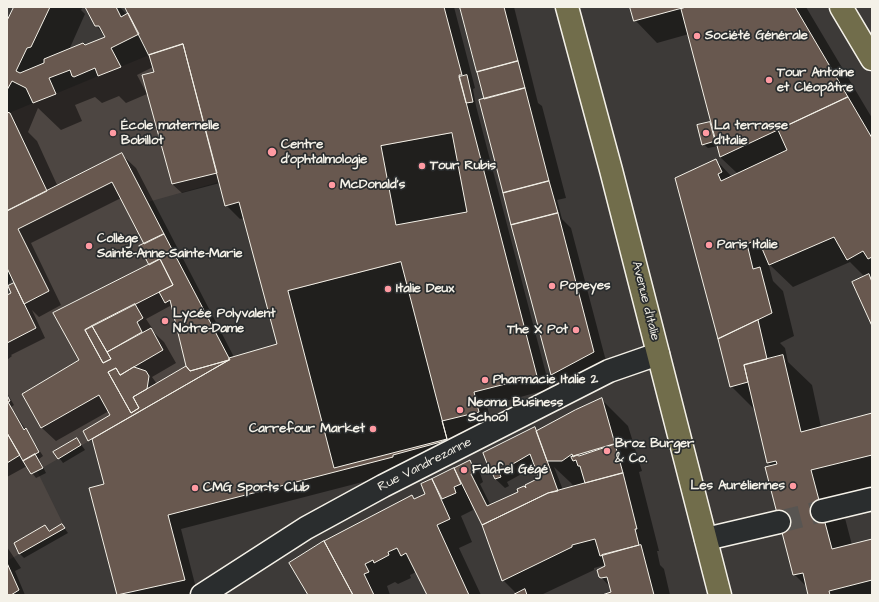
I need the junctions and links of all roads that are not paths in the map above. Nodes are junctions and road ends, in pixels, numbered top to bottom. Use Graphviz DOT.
graph roads {
  1 [pos="567,7"];
  2 [pos="841,7"];
  3 [pos="872,59"];
  4 [pos="658,354"];
  5 [pos="872,499"];
  6 [pos="822,511"];
  7 [pos="779,522"];
  8 [pos="706,539"];
  9 [pos="202,595"];
  10 [pos="720,595"];
  1 -- 4 [label="main road, Avenue d'Italie"];
  2 -- 3 [label="main road"];
  4 -- 8 [label="main road, Avenue d'Italie"];
  4 -- 9 [label="street, Rue Vandrezanne"];
  5 -- 6 [label="street"];
  7 -- 8 [label="street"];
  8 -- 10 [label="main road, Avenue d'Italie"];
}
